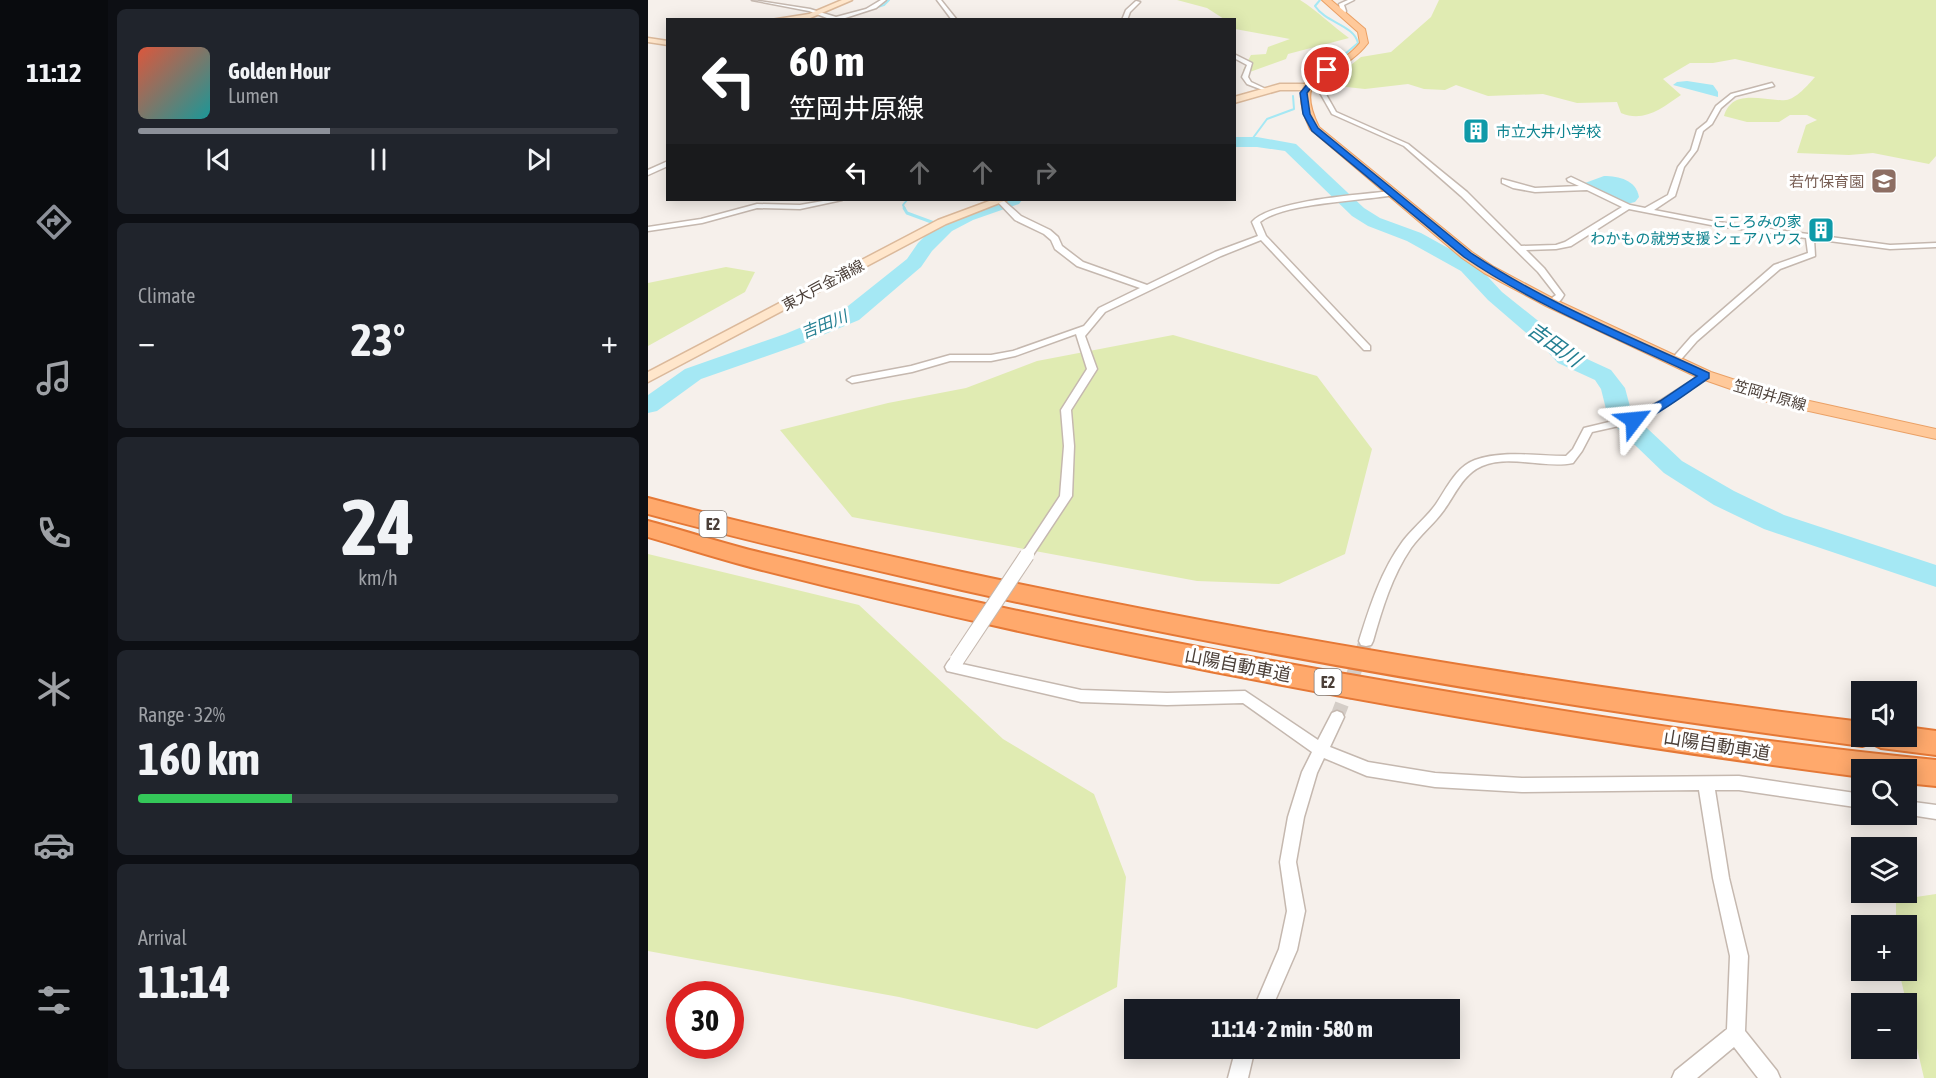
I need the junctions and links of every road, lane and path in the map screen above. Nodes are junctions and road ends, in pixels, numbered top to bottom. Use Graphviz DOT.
graph roads {
  1 [pos="754,0"];
  2 [pos="848,0"];
  3 [pos="884,0"];
  4 [pos="939,0"];
  5 [pos="1326,0"];
  6 [pos="1352,0"];
  7 [pos="1138,2"];
  8 [pos="820,13"];
  9 [pos="1343,13"];
  10 [pos="787,18"];
  11 [pos="832,18"];
  12 [pos="838,18"];
  13 [pos="953,18"];
  14 [pos="1125,18"];
  15 [pos="648,40"];
  16 [pos="666,43"];
  17 [pos="1236,57"];
  18 [pos="1772,85"];
  19 [pos="1307,87"];
  20 [pos="1266,91"];
  21 [pos="1236,99"];
  22 [pos="666,164"];
  23 [pos="648,173"];
  24 [pos="1571,179"];
  25 [pos="1505,182"];
  26 [pos="1592,189"];
  27 [pos="1390,193"];
  28 [pos="833,201"];
  29 [pos="1001,201"];
  30 [pos="1628,207"];
  31 [pos="1646,211"];
  32 [pos="648,229"];
  33 [pos="1262,237"];
  34 [pos="1810,238"];
  35 [pos="1936,245"];
  36 [pos="1519,248"];
  37 [pos="1147,288"];
  38 [pos="1551,303"];
  39 [pos="1086,328"];
  40 [pos="1367,348"];
  41 [pos="1674,362"];
  42 [pos="1705,375"];
  43 [pos="648,378"];
  44 [pos="852,380"];
  45 [pos="1936,434"];
  46 [pos="648,506"];
  47 [pos="648,530"];
  48 [pos="1366,641"];
  49 [pos="1337,717"];
  50 [pos="1851,733"];
  51 [pos="1917,741"];
  52 [pos="1936,743"];
  53 [pos="1321,750"];
  54 [pos="1851,763"];
  55 [pos="1917,771"];
  56 [pos="1936,773"];
  57 [pos="1706,783"];
  58 [pos="1851,799"];
  59 [pos="1917,809"];
  60 [pos="1936,812"];
  61 [pos="1267,999"];
  62 [pos="1736,1034"];
  63 [pos="1243,1059"];
  64 [pos="1238,1078"];
  65 [pos="1682,1078"];
  66 [pos="1770,1078"];
  1 -- 8 [label="street"];
  2 -- 8 [label="main road"];
  3 -- 12 [label="street"];
  4 -- 13 [label="street"];
  5 -- 9 [label="main road"];
  6 -- 9 [label="street"];
  7 -- 14 [label="street"];
  8 -- 10 [label="main road"];
  8 -- 11 [label="street"];
  9 -- 19 [label="main road"];
  15 -- 16 [label="main road"];
  17 -- 20 [label="street"];
  18 -- 31 [label="street"];
  19 -- 20 [label="main road"];
  19 -- 27 [label="main road, 笠岡井原線"];
  19 -- 36 [label="street"];
  20 -- 21 [label="main road"];
  22 -- 23 [label="street"];
  24 -- 26 [label="street"];
  25 -- 26 [label="street"];
  26 -- 30 [label="street"];
  27 -- 33 [label="street"];
  27 -- 38 [label="main road, 笠岡井原線"];
  28 -- 32 [label="street"];
  29 -- 37 [label="street"];
  29 -- 43 [label="main road, 東大戸金浦線"];
  30 -- 31 [label="street"];
  30 -- 36 [label="street"];
  31 -- 34 [label="street"];
  33 -- 37 [label="street"];
  33 -- 40 [label="street"];
  34 -- 35 [label="street"];
  34 -- 41 [label="street"];
  36 -- 38 [label="street"];
  37 -- 39 [label="street"];
  38 -- 41 [label="main road, 笠岡井原線"];
  39 -- 44 [label="street"];
  39 -- 53 [label="street, bridge"];
  41 -- 42 [label="main road, 笠岡井原線"];
  42 -- 45 [label="main road, 笠岡井原線"];
  42 -- 48 [label="street"];
  46 -- 50 [label="highway, 山陽自動車道 / E2"];
  47 -- 54 [label="highway, 山陽自動車道 / E2"];
  49 -- 53 [label="street"];
  51 -- 52 [label="highway"];
  53 -- 57 [label="street"];
  53 -- 61 [label="street"];
  55 -- 56 [label="highway, 山陽自動車道 / E2"];
  57 -- 58 [label="street"];
  57 -- 62 [label="street"];
  59 -- 60 [label="street"];
  62 -- 65 [label="street"];
  62 -- 66 [label="street"];
  63 -- 64 [label="street"];
}
